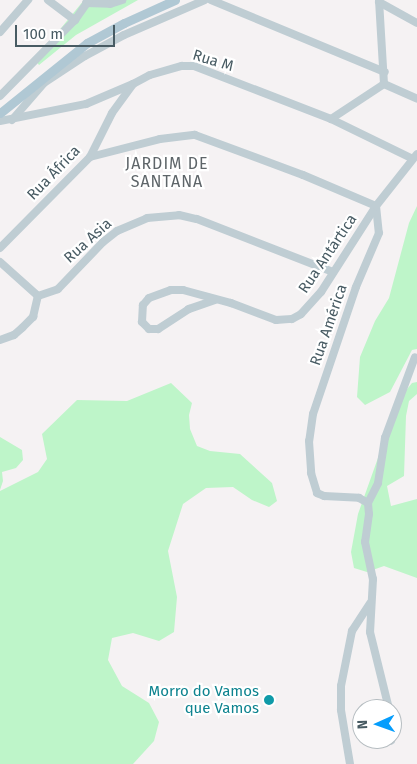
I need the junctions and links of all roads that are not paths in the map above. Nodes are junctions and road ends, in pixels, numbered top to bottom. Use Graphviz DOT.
graph roads {
  1 [pos="28,0"];
  2 [pos="48,0"];
  3 [pos="122,0"];
  4 [pos="175,0"];
  5 [pos="205,0"];
  6 [pos="211,0"];
  7 [pos="379,1"];
  8 [pos="88,2"];
  9 [pos="75,20"];
  10 [pos="417,23"];
  11 [pos="0,32"];
  12 [pos="385,72"];
  13 [pos="133,84"];
  14 [pos="384,84"];
  15 [pos="0,96"];
  16 [pos="417,99"];
  17 [pos="1,109"];
  18 [pos="331,119"];
  19 [pos="12,120"];
  20 [pos="0,121"];
  21 [pos="414,156"];
  22 [pos="90,157"];
  23 [pos="376,206"];
  24 [pos="0,248"];
  25 [pos="0,262"];
  26 [pos="334,272"];
  27 [pos="38,296"];
  28 [pos="215,300"];
  29 [pos="0,340"];
  30 [pos="415,357"];
  31 [pos="368,503"];
  32 [pos="371,603"];
  33 [pos="385,699"];
  34 [pos="350,764"];
  1 -- 11 [label="street"];
  2 -- 9 [label="street"];
  3 -- 8 [label="street"];
  4 -- 17 [label="main road"];
  5 -- 19 [label="street"];
  6 -- 12 [label="street"];
  7 -- 10 [label="street"];
  7 -- 12 [label="street"];
  8 -- 9 [label="street"];
  9 -- 15 [label="street"];
  12 -- 14 [label="street"];
  13 -- 18 [label="street, Rua M"];
  13 -- 19 [label="street, Rua M"];
  13 -- 22 [label="street, Rua África"];
  14 -- 16 [label="street"];
  14 -- 18 [label="street"];
  18 -- 21 [label="street, Rua M"];
  19 -- 20 [label="street, Rua M"];
  21 -- 23 [label="street, Rua Antártica"];
  22 -- 23 [label="street"];
  22 -- 24 [label="street, Rua África"];
  23 -- 26 [label="street, Rua Antártica"];
  23 -- 31 [label="street, Rua América"];
  25 -- 27 [label="street"];
  26 -- 27 [label="street, Rua Asia"];
  26 -- 28 [label="street, Rua Antártica"];
  27 -- 29 [label="street"];
  28 -- 28 [label="street, Rua Antártica"];
  30 -- 31 [label="street"];
  31 -- 32 [label="street"];
  32 -- 33 [label="street"];
  32 -- 34 [label="street"];
}
